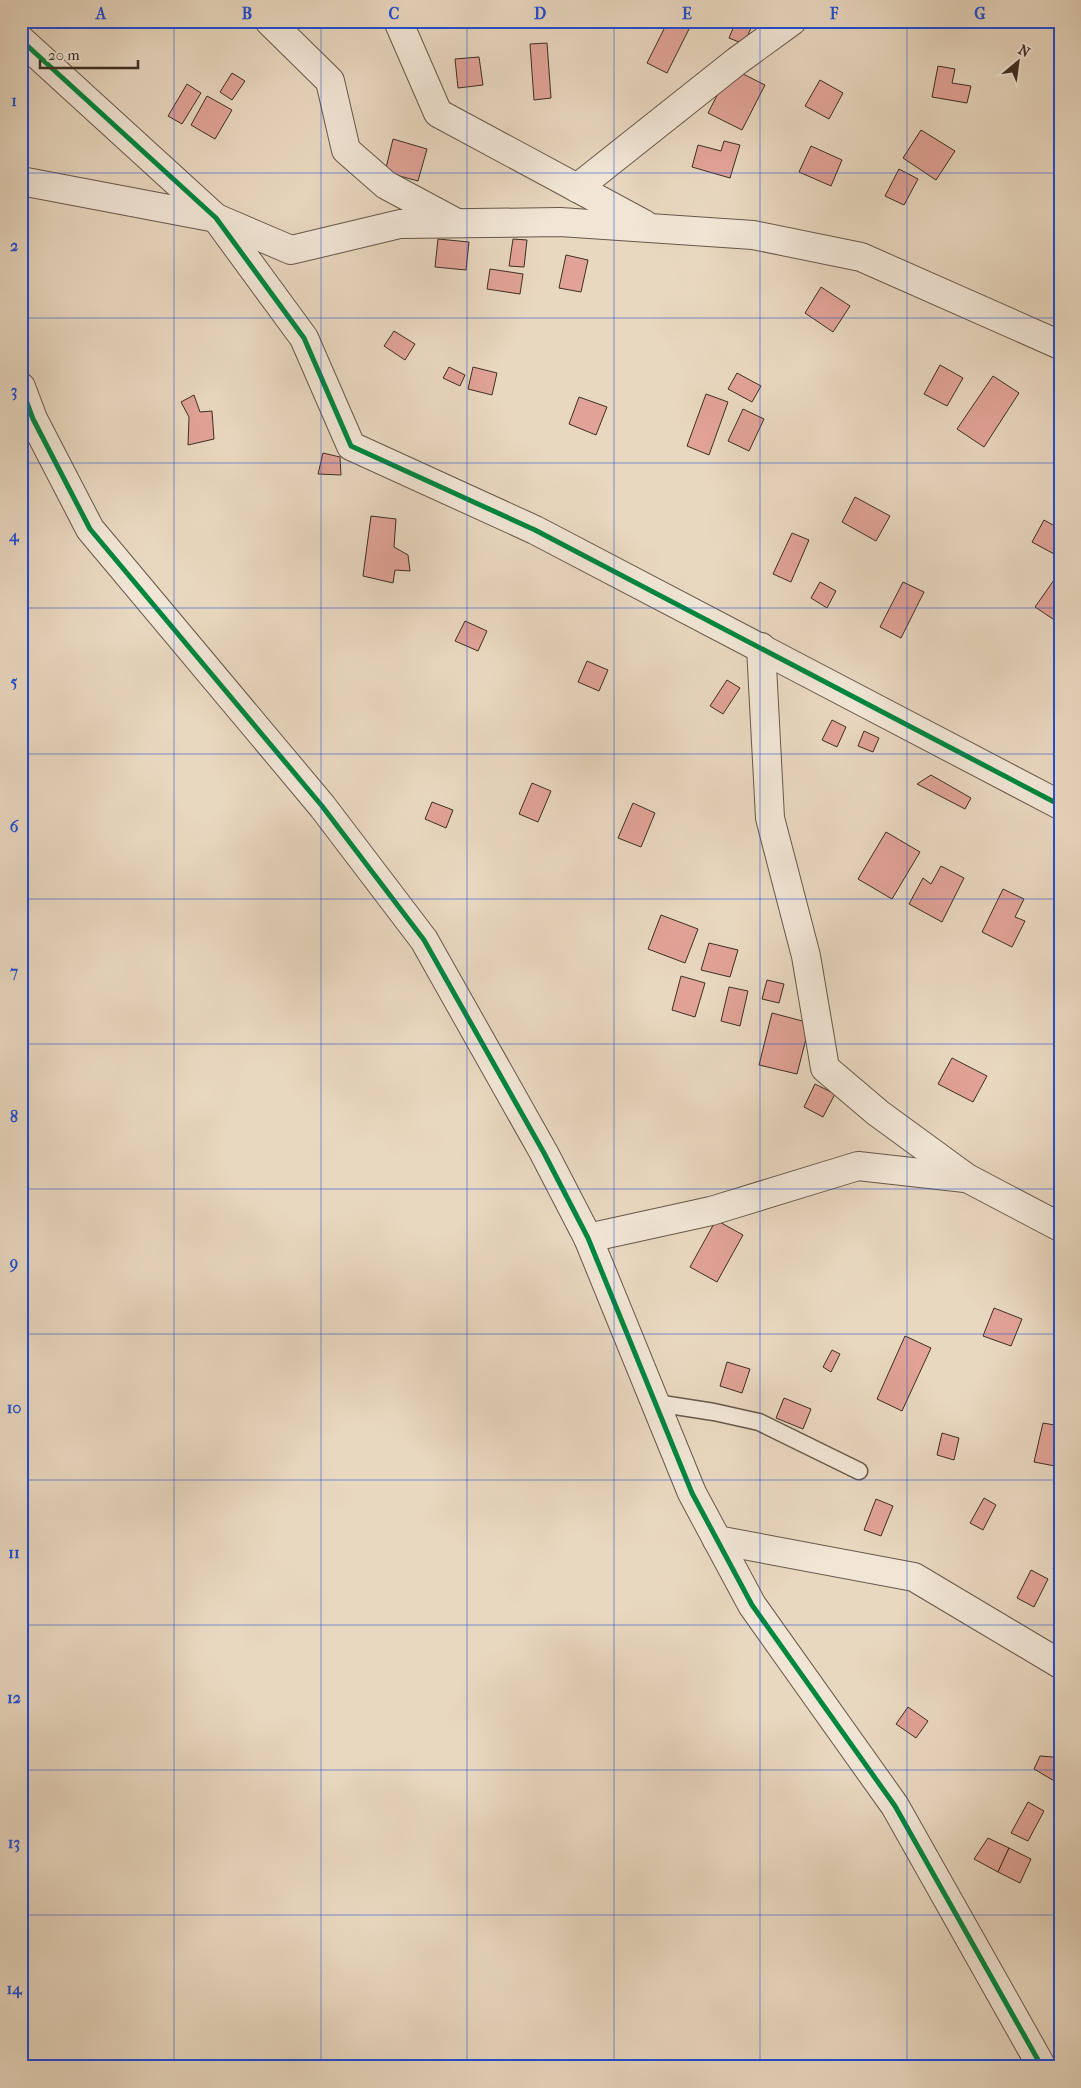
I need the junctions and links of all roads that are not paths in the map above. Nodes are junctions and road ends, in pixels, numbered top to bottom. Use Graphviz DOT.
graph roads {
  1 [pos="268,21"];
  2 [pos="398,21"];
  3 [pos="792,21"];
  4 [pos="21,40"];
  5 [pos="21,181"];
  6 [pos="577,188"];
  7 [pos="216,218"];
  8 [pos="458,223"];
  9 [pos="650,227"];
  10 [pos="1060,345"];
  11 [pos="21,387"];
  12 [pos="761,647"];
  13 [pos="1060,804"];
  14 [pos="967,1178"];
  15 [pos="1060,1227"];
  16 [pos="588,1238"];
  17 [pos="656,1403"];
  18 [pos="859,1471"];
  19 [pos="717,1540"];
  20 [pos="1060,1664"];
  21 [pos="1042,2067"];
  1 -- 8 [label="street"];
  2 -- 6 [label="street"];
  3 -- 6 [label="street"];
  4 -- 7 [label="street"];
  5 -- 7 [label="street"];
  6 -- 9 [label="street"];
  7 -- 8 [label="street"];
  7 -- 12 [label="street"];
  8 -- 9 [label="street"];
  9 -- 10 [label="street"];
  11 -- 16 [label="street"];
  12 -- 13 [label="street"];
  12 -- 14 [label="street"];
  14 -- 15 [label="street"];
  14 -- 16 [label="street"];
  16 -- 17 [label="street"];
  17 -- 18 [label="lane"];
  17 -- 19 [label="street"];
  19 -- 20 [label="street"];
  19 -- 21 [label="street"];
}
